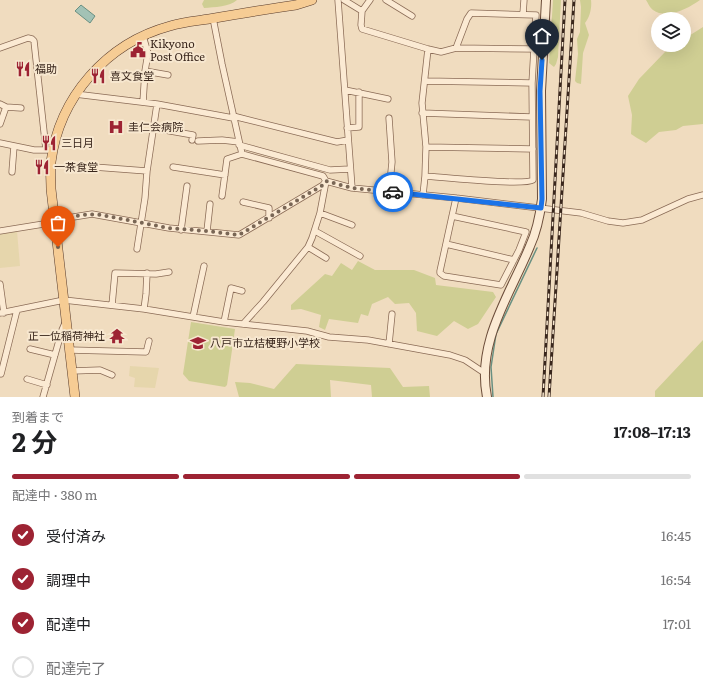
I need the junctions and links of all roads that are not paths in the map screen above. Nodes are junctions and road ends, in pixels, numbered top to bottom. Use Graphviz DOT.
graph roads {
  1 [pos="312,0"];
  2 [pos="338,0"];
  3 [pos="344,0"];
  4 [pos="370,0"];
  5 [pos="386,0"];
  6 [pos="524,0"];
  7 [pos="546,0"];
  8 [pos="362,11"];
  9 [pos="523,14"];
  10 [pos="412,16"];
  11 [pos="214,18"];
  12 [pos="143,36"];
  13 [pos="0,48"];
  14 [pos="456,48"];
  15 [pos="428,49"];
  16 [pos="534,49"];
  17 [pos="145,71"];
  18 [pos="168,75"];
  19 [pos="425,80"];
  20 [pos="532,83"];
  21 [pos="345,90"];
  22 [pos="359,92"];
  23 [pos="75,94"];
  24 [pos="388,99"];
  25 [pos="143,102"];
  26 [pos="158,104"];
  27 [pos="3,106"];
  28 [pos="21,108"];
  29 [pos="422,113"];
  30 [pos="233,117"];
  31 [pos="532,117"];
  32 [pos="389,118"];
  33 [pos="0,124"];
  34 [pos="153,128"];
  35 [pos="347,128"];
  36 [pos="348,140"];
  37 [pos="0,143"];
  38 [pos="239,144"];
  39 [pos="14,146"];
  40 [pos="426,147"];
  41 [pos="49,150"];
  42 [pos="533,150"];
  43 [pos="242,154"];
  44 [pos="173,166"];
  45 [pos="94,167"];
  46 [pos="350,169"];
  47 [pos="147,171"];
  48 [pos="12,172"];
  49 [pos="225,174"];
  50 [pos="425,176"];
  51 [pos="326,181"];
  52 [pos="187,186"];
  53 [pos="352,188"];
  54 [pos="389,192"];
  55 [pos="423,195"];
  56 [pos="703,195"];
  57 [pos="222,196"];
  58 [pos="456,198"];
  59 [pos="243,202"];
  60 [pos="210,204"];
  61 [pos="541,208"];
  62 [pos="320,213"];
  63 [pos="452,216"];
  64 [pos="269,218"];
  65 [pos="56,221"];
  66 [pos="141,222"];
  67 [pos="352,225"];
  68 [pos="182,230"];
  69 [pos="0,231"];
  70 [pos="206,231"];
  71 [pos="315,231"];
  72 [pos="446,244"];
  73 [pos="308,247"];
  74 [pos="137,249"];
  75 [pos="360,256"];
  76 [pos="326,258"];
  77 [pos="514,260"];
  78 [pos="204,266"];
  79 [pos="169,272"];
  80 [pos="147,274"];
  81 [pos="0,284"];
  82 [pos="242,291"];
  83 [pos="64,300"];
  84 [pos="112,305"];
  85 [pos="144,309"];
  86 [pos="17,310"];
  87 [pos="2,313"];
  88 [pos="392,314"];
  89 [pos="193,317"];
  90 [pos="66,320"];
  91 [pos="224,322"];
  92 [pos="243,324"];
  93 [pos="149,340"];
  94 [pos="389,344"];
  95 [pos="30,349"];
  96 [pos="70,350"];
  97 [pos="55,355"];
  98 [pos="72,371"];
  99 [pos="1,374"];
  100 [pos="486,374"];
  101 [pos="112,375"];
  102 [pos="27,379"];
  103 [pos="46,387"];
  104 [pos="44,397"];
  105 [pos="75,397"];
  106 [pos="487,397"];
  1 -- 11 [label="main road"];
  2 -- 21 [label="street"];
  3 -- 8 [label="street"];
  4 -- 8 [label="street"];
  5 -- 10 [label="street"];
  6 -- 9 [label="street"];
  7 -- 61 [label="street"];
  8 -- 15 [label="street"];
  9 -- 14 [label="street"];
  9 -- 16 [label="street"];
  11 -- 12 [label="main road"];
  11 -- 30 [label="street"];
  12 -- 17 [label="street"];
  12 -- 23 [label="main road"];
  13 -- 41 [label="street"];
  14 -- 15 [label="street"];
  14 -- 16 [label="street"];
  15 -- 19 [label="street"];
  16 -- 20 [label="street"];
  17 -- 18 [label="street"];
  17 -- 25 [label="street"];
  19 -- 20 [label="street"];
  19 -- 29 [label="street"];
  20 -- 31 [label="street"];
  21 -- 22 [label="street"];
  21 -- 35 [label="street"];
  22 -- 24 [label="street"];
  22 -- 35 [label="street"];
  23 -- 25 [label="street"];
  23 -- 41 [label="main road"];
  25 -- 26 [label="street"];
  26 -- 30 [label="street"];
  26 -- 34 [label="street"];
  27 -- 28 [label="street"];
  27 -- 33 [label="street"];
  29 -- 31 [label="street"];
  29 -- 40 [label="street"];
  30 -- 36 [label="street"];
  30 -- 38 [label="street"];
  31 -- 42 [label="street"];
  32 -- 54 [label="street"];
  34 -- 38 [label="street"];
  34 -- 47 [label="street"];
  35 -- 36 [label="street"];
  36 -- 46 [label="street"];
  37 -- 39 [label="street"];
  38 -- 43 [label="street"];
  38 -- 46 [label="street"];
  39 -- 41 [label="street"];
  39 -- 48 [label="street"];
  40 -- 42 [label="street"];
  40 -- 50 [label="street"];
  41 -- 65 [label="main road"];
  42 -- 50 [label="street"];
  43 -- 49 [label="street"];
  43 -- 51 [label="street"];
  44 -- 49 [label="street"];
  45 -- 47 [label="street"];
  46 -- 53 [label="street"];
  47 -- 66 [label="street"];
  49 -- 57 [label="street"];
  50 -- 55 [label="street"];
  51 -- 53 [label="street"];
  51 -- 62 [label="street"];
  51 -- 64 [label="street"];
  52 -- 68 [label="street"];
  53 -- 54 [label="street"];
  54 -- 55 [label="street"];
  55 -- 58 [label="street"];
  56 -- 61 [label="street"];
  58 -- 61 [label="street"];
  58 -- 63 [label="street"];
  59 -- 64 [label="street"];
  60 -- 70 [label="street"];
  61 -- 100 [label="street"];
  62 -- 67 [label="street"];
  62 -- 71 [label="street"];
  63 -- 72 [label="street"];
  63 -- 77 [label="street"];
  64 -- 70 [label="street"];
  65 -- 66 [label="street"];
  65 -- 69 [label="street"];
  65 -- 83 [label="main road"];
  66 -- 68 [label="street"];
  66 -- 74 [label="street"];
  68 -- 70 [label="street"];
  71 -- 73 [label="street"];
  71 -- 75 [label="street"];
  72 -- 77 [label="street"];
  72 -- 77 [label="street"];
  73 -- 76 [label="street"];
  73 -- 92 [label="street"];
  78 -- 89 [label="street"];
  79 -- 80 [label="street"];
  80 -- 84 [label="street"];
  80 -- 85 [label="street"];
  81 -- 87 [label="street"];
  82 -- 91 [label="street"];
  83 -- 84 [label="street"];
  83 -- 86 [label="street"];
  83 -- 90 [label="main road"];
  84 -- 85 [label="street"];
  85 -- 89 [label="street"];
  86 -- 87 [label="street"];
  86 -- 99 [label="street"];
  88 -- 94 [label="street"];
  89 -- 91 [label="street"];
  90 -- 96 [label="main road"];
  90 -- 97 [label="street"];
  91 -- 92 [label="street"];
  92 -- 94 [label="street"];
  93 -- 96 [label="street"];
  94 -- 100 [label="street"];
  95 -- 97 [label="street"];
  96 -- 98 [label="main road"];
  97 -- 103 [label="street"];
  98 -- 101 [label="street"];
  98 -- 105 [label="main road"];
  100 -- 106 [label="street"];
  102 -- 103 [label="street"];
  103 -- 104 [label="street"];
}
